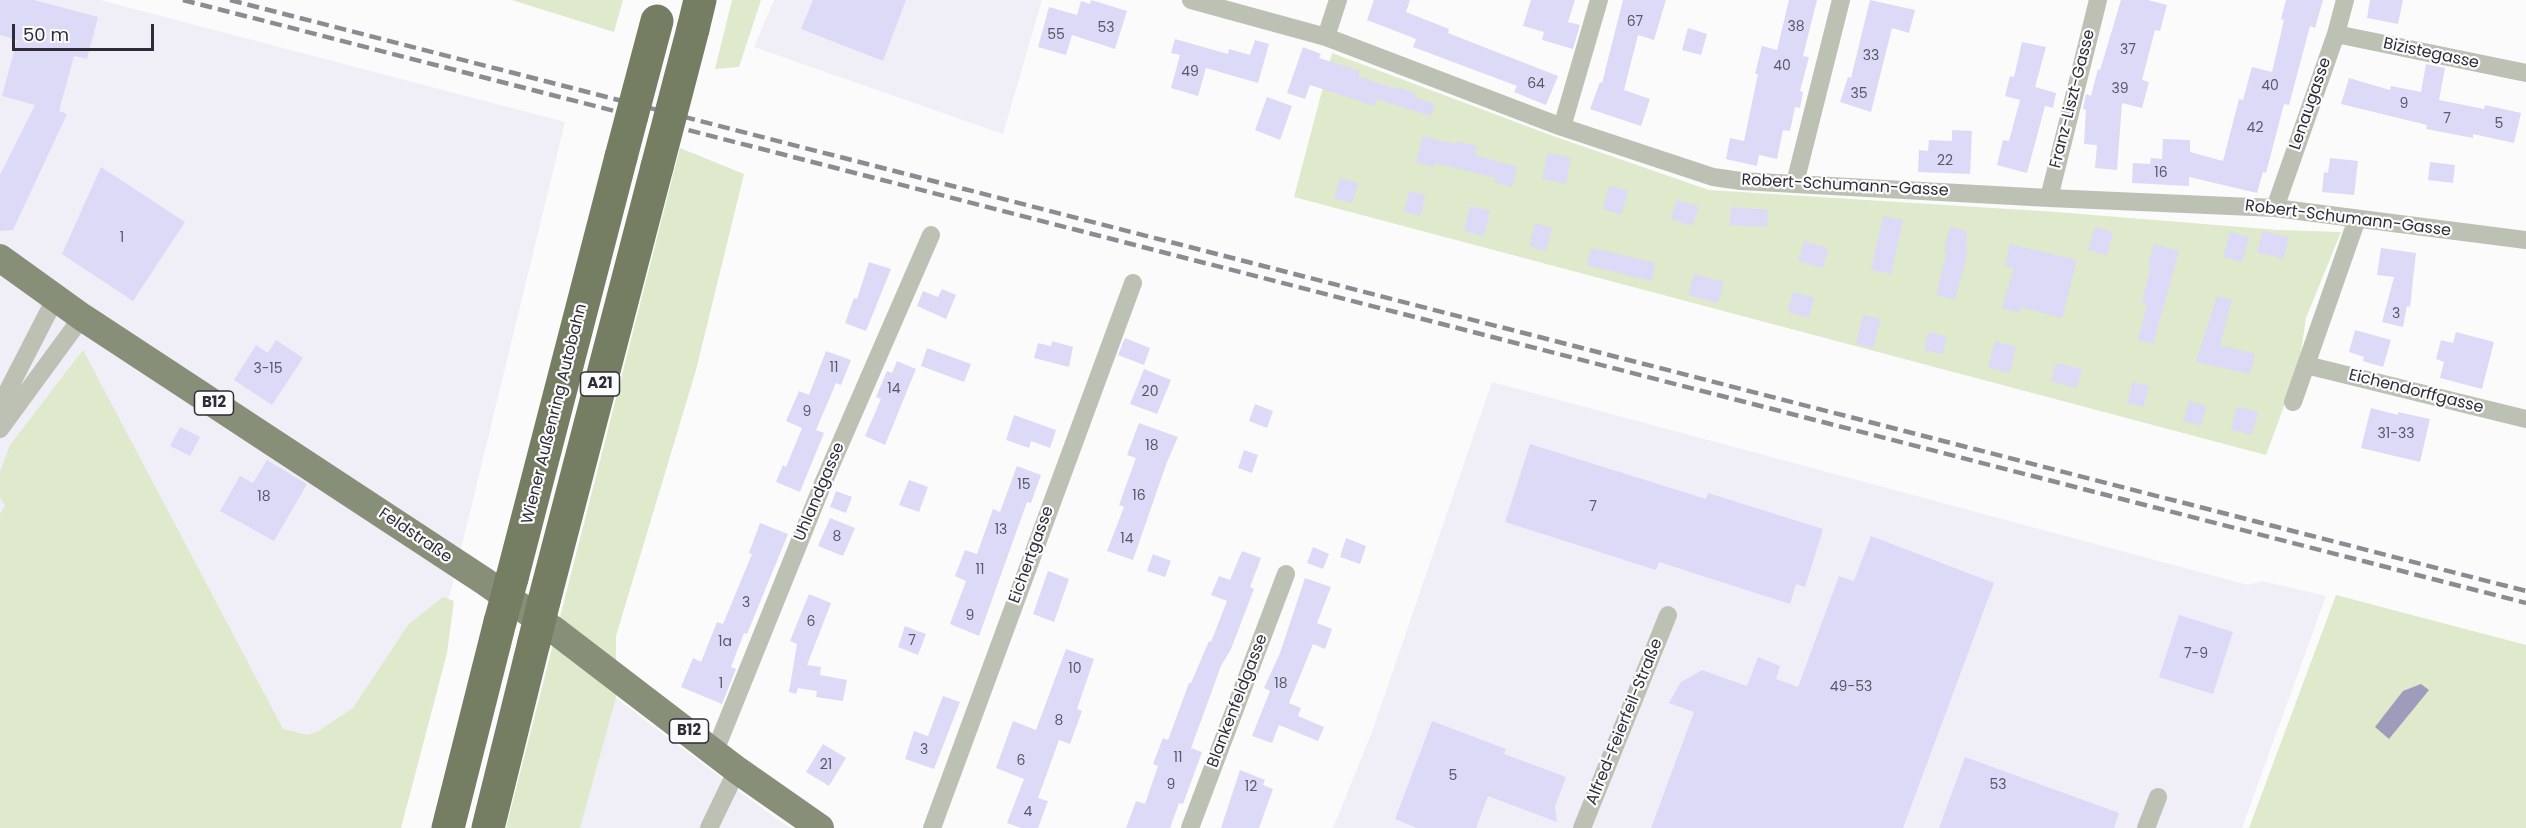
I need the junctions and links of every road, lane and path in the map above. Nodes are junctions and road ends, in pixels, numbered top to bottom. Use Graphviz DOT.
graph roads {
  1 [pos="1191,0"];
  2 [pos="1338,0"];
  3 [pos="1599,0"];
  4 [pos="1841,0"];
  5 [pos="2098,0"];
  6 [pos="2345,0"];
  7 [pos="660,10"];
  8 [pos="696,15"];
  9 [pos="2336,34"];
  10 [pos="1326,37"];
  11 [pos="2526,73"];
  12 [pos="1562,127"];
  13 [pos="1795,183"];
  14 [pos="2049,198"];
  15 [pos="2275,208"];
  16 [pos="2357,219"];
  17 [pos="931,235"];
  18 [pos="2526,240"];
  19 [pos="0,258"];
  20 [pos="1133,283"];
  21 [pos="56,297"];
  22 [pos="82,317"];
  23 [pos="2306,365"];
  24 [pos="2293,402"];
  25 [pos="0,406"];
  26 [pos="2526,419"];
  27 [pos="0,429"];
  28 [pos="1286,574"];
  29 [pos="1668,615"];
  30 [pos="715,751"];
  31 [pos="737,770"];
  32 [pos="2158,797"];
  33 [pos="448,828"];
  34 [pos="488,828"];
  35 [pos="709,828"];
  36 [pos="820,828"];
  37 [pos="932,828"];
  38 [pos="1190,828"];
  39 [pos="1582,828"];
  40 [pos="2146,828"];
  1 -- 10 [label="street, Robert-Schumann-Gasse"];
  2 -- 10 [label="street"];
  3 -- 12 [label="street"];
  4 -- 13 [label="street"];
  5 -- 14 [label="street, Franz-Liszt-Gasse"];
  6 -- 9 [label="street, Lenaugasse"];
  7 -- 33 [label="highway, Wiener Außenring Autobahn / A21, bridge"];
  8 -- 34 [label="highway, A21, bridge"];
  9 -- 11 [label="street, Bizistegasse"];
  9 -- 15 [label="street, Lenaugasse"];
  10 -- 12 [label="street, Robert-Schumann-Gasse"];
  12 -- 13 [label="street, Robert-Schumann-Gasse"];
  13 -- 14 [label="street, Robert-Schumann-Gasse"];
  14 -- 15 [label="street, Robert-Schumann-Gasse"];
  15 -- 16 [label="street, Robert-Schumann-Gasse"];
  16 -- 18 [label="street, Robert-Schumann-Gasse"];
  16 -- 23 [label="street"];
  17 -- 30 [label="street, Uhlandgasse"];
  19 -- 21 [label="main road, Feldstraße / B12"];
  20 -- 37 [label="street, Eichertgasse"];
  21 -- 22 [label="main road, Feldstraße / B12"];
  21 -- 25 [label="street"];
  22 -- 27 [label="street"];
  22 -- 30 [label="main road, Feldstraße / B12"];
  23 -- 24 [label="street"];
  23 -- 26 [label="street, Eichendorffgasse"];
  28 -- 38 [label="street, Blankenfeldgasse"];
  29 -- 39 [label="street, Alfred-Feierfeil-Straße"];
  30 -- 31 [label="main road, Feldstraße / B12"];
  31 -- 35 [label="street"];
  31 -- 36 [label="main road, Feldstraße / B12"];
  32 -- 40 [label="street"];
}
